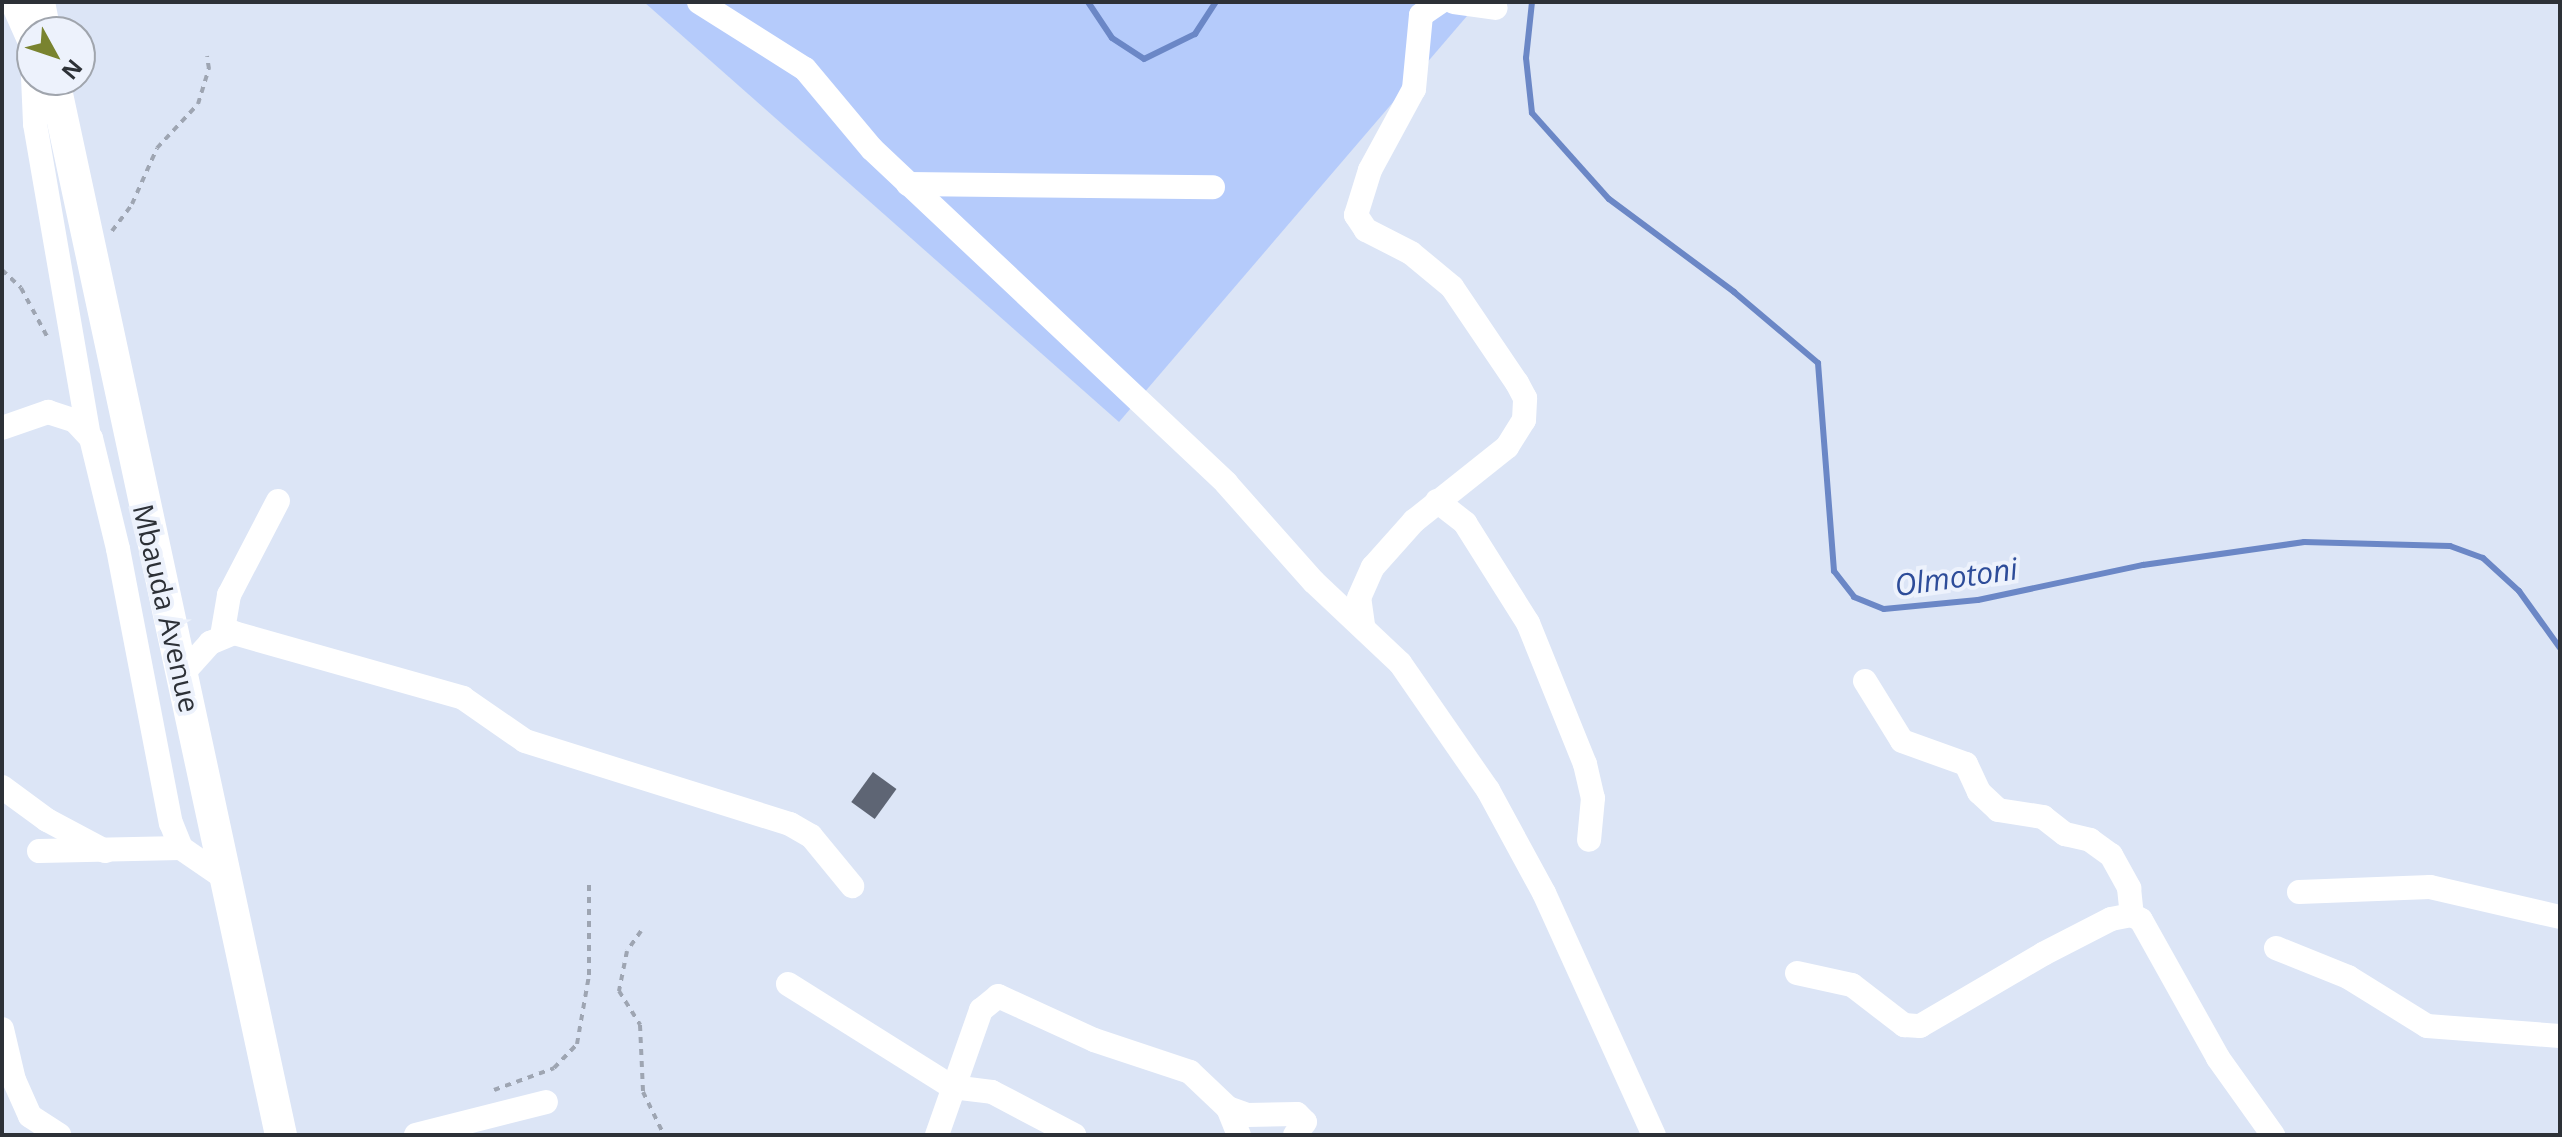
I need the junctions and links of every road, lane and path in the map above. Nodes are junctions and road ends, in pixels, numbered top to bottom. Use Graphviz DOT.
graph roads {
  1 [pos="699,2"];
  2 [pos="1440,2"];
  3 [pos="1454,2"];
  4 [pos="1496,8"];
  5 [pos="207,56"];
  6 [pos="34,96"];
  7 [pos="57,96"];
  8 [pos="908,184"];
  9 [pos="1213,187"];
  10 [pos="90,262"];
  11 [pos="2,270"];
  12 [pos="53,355"];
  13 [pos="2,428"];
  14 [pos="88,432"];
  15 [pos="278,501"];
  16 [pos="1437,501"];
  17 [pos="1363,625"];
  18 [pos="222,636"];
  19 [pos="185,671"];
  20 [pos="1865,681"];
  21 [pos="2,787"];
  22 [pos="1589,840"];
  23 [pos="181,848"];
  24 [pos="39,851"];
  25 [pos="105,851"];
  26 [pos="223,877"];
  27 [pos="589,884"];
  28 [pos="852,886"];
  29 [pos="2299,892"];
  30 [pos="2132,915"];
  31 [pos="2560,917"];
  32 [pos="641,931"];
  33 [pos="2276,948"];
  34 [pos="1797,973"];
  35 [pos="788,984"];
  36 [pos="2,1029"];
  37 [pos="2560,1036"];
  38 [pos="952,1087"];
  39 [pos="487,1094"];
  40 [pos="546,1102"];
  41 [pos="1228,1108"];
  42 [pos="59,1135"];
  43 [pos="281,1135"];
  44 [pos="416,1135"];
  45 [pos="664,1135"];
  46 [pos="937,1135"];
  47 [pos="1074,1135"];
  48 [pos="1239,1135"];
  49 [pos="1295,1135"];
  50 [pos="1654,1135"];
  51 [pos="2273,1135"];
  1 -- 8 [label="street"];
  2 -- 16 [label="street"];
  3 -- 4 [label="street"];
  5 -- 10 [label="path"];
  6 -- 14 [label="street"];
  7 -- 10 [label="street, Mbauda Avenue"];
  8 -- 9 [label="street"];
  8 -- 17 [label="street"];
  10 -- 19 [label="street, Mbauda Avenue"];
  11 -- 12 [label="path"];
  13 -- 14 [label="street"];
  14 -- 23 [label="street"];
  15 -- 18 [label="street"];
  16 -- 17 [label="street"];
  16 -- 22 [label="street"];
  17 -- 50 [label="street"];
  18 -- 19 [label="street"];
  18 -- 28 [label="street"];
  19 -- 26 [label="street, Mbauda Avenue"];
  20 -- 30 [label="street"];
  21 -- 25 [label="street"];
  23 -- 25 [label="street"];
  23 -- 26 [label="street"];
  24 -- 25 [label="street"];
  26 -- 43 [label="street, Mbauda Avenue"];
  27 -- 39 [label="path"];
  29 -- 31 [label="street"];
  30 -- 34 [label="street"];
  30 -- 51 [label="street"];
  32 -- 45 [label="path"];
  33 -- 37 [label="street"];
  35 -- 38 [label="street"];
  36 -- 42 [label="street"];
  38 -- 41 [label="street"];
  38 -- 46 [label="street"];
  38 -- 47 [label="street"];
  40 -- 44 [label="street"];
  41 -- 48 [label="street"];
  41 -- 49 [label="street"];
}
